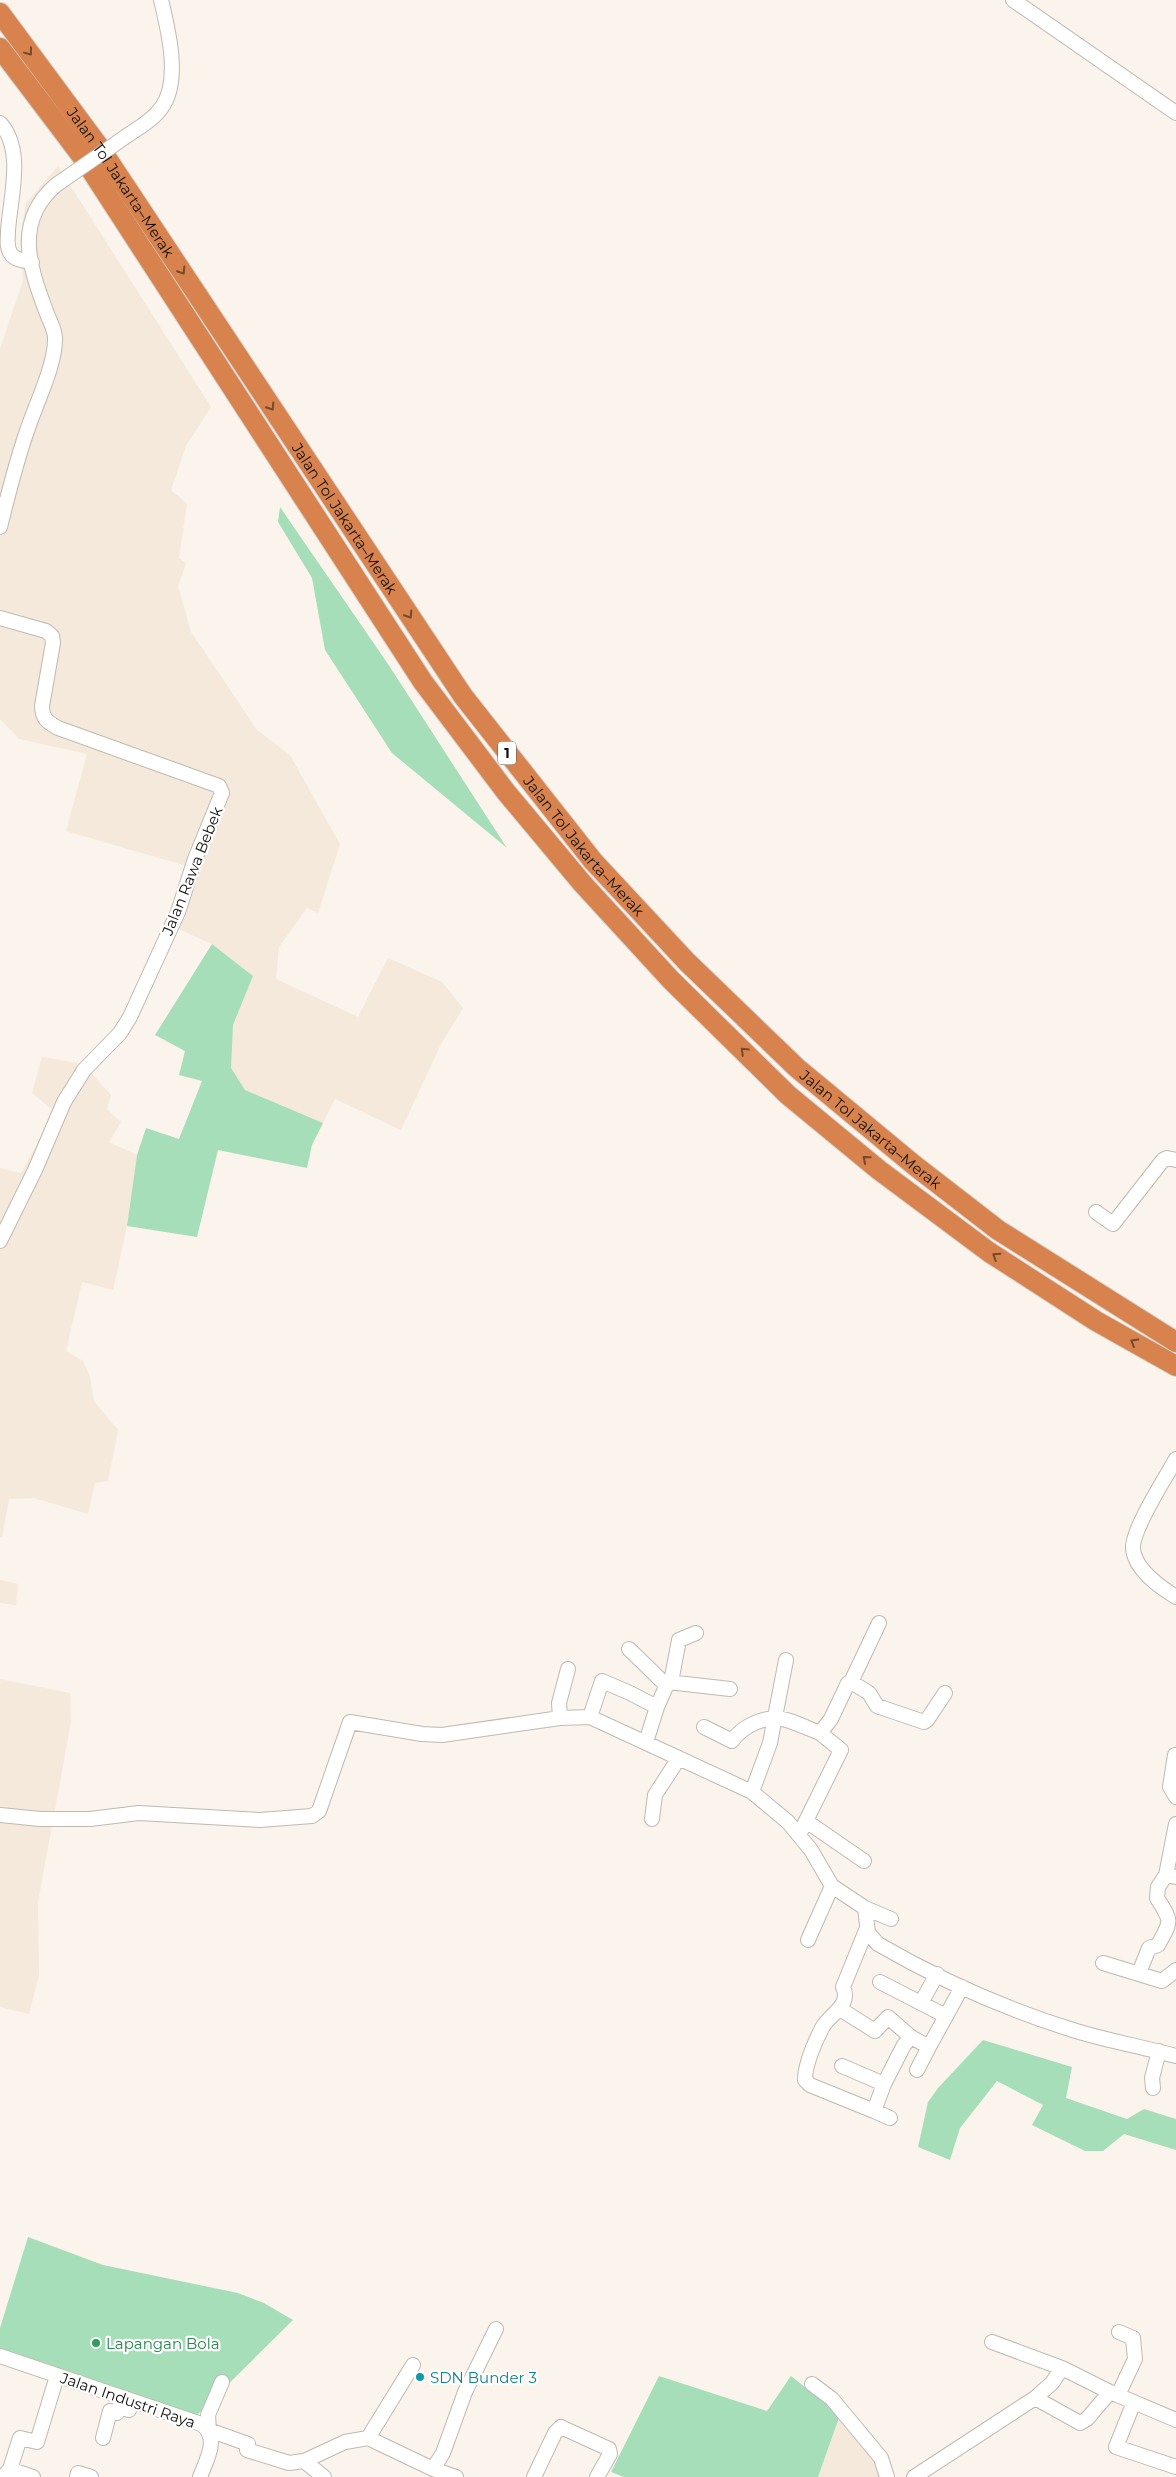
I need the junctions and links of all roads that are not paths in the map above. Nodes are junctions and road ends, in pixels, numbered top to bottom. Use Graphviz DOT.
graph roads {
  1 [pos="161,0"];
  2 [pos="1013,0"];
  3 [pos="0,13"];
  4 [pos="0,48"];
  5 [pos="1176,113"];
  6 [pos="0,124"];
  7 [pos="32,262"];
  8 [pos="4,493"];
  9 [pos="0,527"];
  10 [pos="0,618"];
  11 [pos="1176,1160"];
  12 [pos="1096,1212"];
  13 [pos="0,1241"];
  14 [pos="1176,1342"];
  15 [pos="1176,1366"];
  16 [pos="1176,1459"];
  17 [pos="1176,1597"];
  18 [pos="879,1623"];
  19 [pos="696,1633"];
  20 [pos="629,1649"];
  21 [pos="786,1660"];
  22 [pos="568,1669"];
  23 [pos="851,1682"];
  24 [pos="669,1684"];
  25 [pos="730,1689"];
  26 [pos="945,1692"];
  27 [pos="657,1707"];
  28 [pos="590,1717"];
  29 [pos="776,1717"];
  30 [pos="560,1718"];
  31 [pos="704,1727"];
  32 [pos="820,1732"];
  33 [pos="646,1742"];
  34 [pos="1176,1754"];
  35 [pos="679,1758"];
  36 [pos="752,1792"];
  37 [pos="1176,1797"];
  38 [pos="0,1815"];
  39 [pos="652,1819"];
  40 [pos="806,1821"];
  41 [pos="1176,1824"];
  42 [pos="799,1835"];
  43 [pos="864,1861"];
  44 [pos="1171,1876"];
  45 [pos="832,1886"];
  46 [pos="866,1908"];
  47 [pos="891,1919"];
  48 [pos="867,1928"];
  49 [pos="808,1940"];
  50 [pos="1103,1963"];
  51 [pos="1176,1970"];
  52 [pos="1139,1973"];
  53 [pos="936,1974"];
  54 [pos="880,1982"];
  55 [pos="962,1987"];
  56 [pos="922,2002"];
  57 [pos="840,2009"];
  58 [pos="946,2016"];
  59 [pos="911,2037"];
  60 [pos="929,2047"];
  61 [pos="1159,2051"];
  62 [pos="1176,2056"];
  63 [pos="842,2066"];
  64 [pos="916,2070"];
  65 [pos="884,2084"];
  66 [pos="1154,2088"];
  67 [pos="874,2111"];
  68 [pos="890,2118"];
  69 [pos="496,2328"];
  70 [pos="1119,2332"];
  71 [pos="992,2342"];
  72 [pos="0,2356"];
  73 [pos="413,2365"];
  74 [pos="1062,2368"];
  75 [pos="57,2376"];
  76 [pos="222,2382"];
  77 [pos="812,2384"];
  78 [pos="1114,2394"];
  79 [pos="1035,2398"];
  80 [pos="132,2402"];
  81 [pos="1134,2402"];
  82 [pos="1176,2420"];
  83 [pos="209,2430"];
  84 [pos="104,2438"];
  85 [pos="368,2438"];
  86 [pos="304,2461"];
  87 [pos="1176,2467"];
  88 [pos="7,2473"];
  89 [pos="444,2474"];
  90 [pos="34,2477"];
  91 [pos="76,2477"];
  92 [pos="91,2477"];
  93 [pos="200,2477"];
  94 [pos="324,2477"];
  95 [pos="534,2477"];
  96 [pos="596,2477"];
  97 [pos="887,2477"];
  98 [pos="914,2477"];
  1 -- 7 [label="street, bridge"];
  2 -- 5 [label="street"];
  3 -- 14 [label="highway, Jalan Tol Jakarta–Merak / 1, one-way"];
  15 -- 4 [label="highway, Jalan Tol Jakarta–Merak / 1, one-way"];
  6 -- 7 [label="street"];
  7 -- 8 [label="street"];
  8 -- 9 [label="street"];
  10 -- 13 [label="street, Jalan Rawa Bebek"];
  11 -- 12 [label="street"];
  16 -- 17 [label="street"];
  18 -- 23 [label="street"];
  19 -- 24 [label="street"];
  20 -- 24 [label="street"];
  21 -- 29 [label="street"];
  22 -- 30 [label="street"];
  23 -- 26 [label="street"];
  23 -- 32 [label="street"];
  24 -- 25 [label="street"];
  24 -- 27 [label="street"];
  27 -- 28 [label="street"];
  27 -- 33 [label="street"];
  28 -- 30 [label="street"];
  28 -- 33 [label="street"];
  29 -- 31 [label="street"];
  29 -- 32 [label="street"];
  29 -- 36 [label="street"];
  30 -- 38 [label="street"];
  32 -- 40 [label="street"];
  33 -- 35 [label="street"];
  34 -- 37 [label="street"];
  35 -- 36 [label="street"];
  35 -- 39 [label="street"];
  36 -- 42 [label="street"];
  40 -- 42 [label="street"];
  40 -- 43 [label="street"];
  41 -- 44 [label="street"];
  42 -- 45 [label="street"];
  44 -- 52 [label="street"];
  45 -- 46 [label="street"];
  45 -- 49 [label="street"];
  46 -- 47 [label="street"];
  46 -- 48 [label="street"];
  48 -- 53 [label="street"];
  48 -- 57 [label="street"];
  50 -- 52 [label="street"];
  51 -- 52 [label="street"];
  53 -- 55 [label="street"];
  53 -- 56 [label="street"];
  54 -- 56 [label="street"];
  55 -- 58 [label="street"];
  55 -- 61 [label="street"];
  56 -- 58 [label="street"];
  57 -- 59 [label="street"];
  57 -- 67 [label="street"];
  58 -- 60 [label="street"];
  59 -- 60 [label="street"];
  59 -- 65 [label="street"];
  60 -- 64 [label="street"];
  61 -- 62 [label="street"];
  61 -- 66 [label="street"];
  63 -- 65 [label="street"];
  65 -- 67 [label="street"];
  67 -- 68 [label="street"];
  69 -- 89 [label="street"];
  70 -- 78 [label="street"];
  71 -- 74 [label="street"];
  72 -- 75 [label="street, Jalan Industri Raya"];
  73 -- 85 [label="street"];
  74 -- 78 [label="street"];
  74 -- 79 [label="street"];
  75 -- 80 [label="street, Jalan Industri Raya"];
  75 -- 88 [label="street"];
  76 -- 83 [label="street"];
  77 -- 97 [label="street"];
  78 -- 79 [label="street"];
  78 -- 81 [label="street"];
  79 -- 98 [label="street"];
  80 -- 83 [label="street, Jalan Industri Raya"];
  80 -- 84 [label="street"];
  81 -- 82 [label="street"];
  81 -- 87 [label="street"];
  83 -- 86 [label="street"];
  83 -- 93 [label="street, Jalan Industri Raya"];
  85 -- 86 [label="street"];
  85 -- 89 [label="street"];
  86 -- 94 [label="street"];
  88 -- 90 [label="street"];
  91 -- 92 [label="street"];
  95 -- 96 [label="street"];
}
